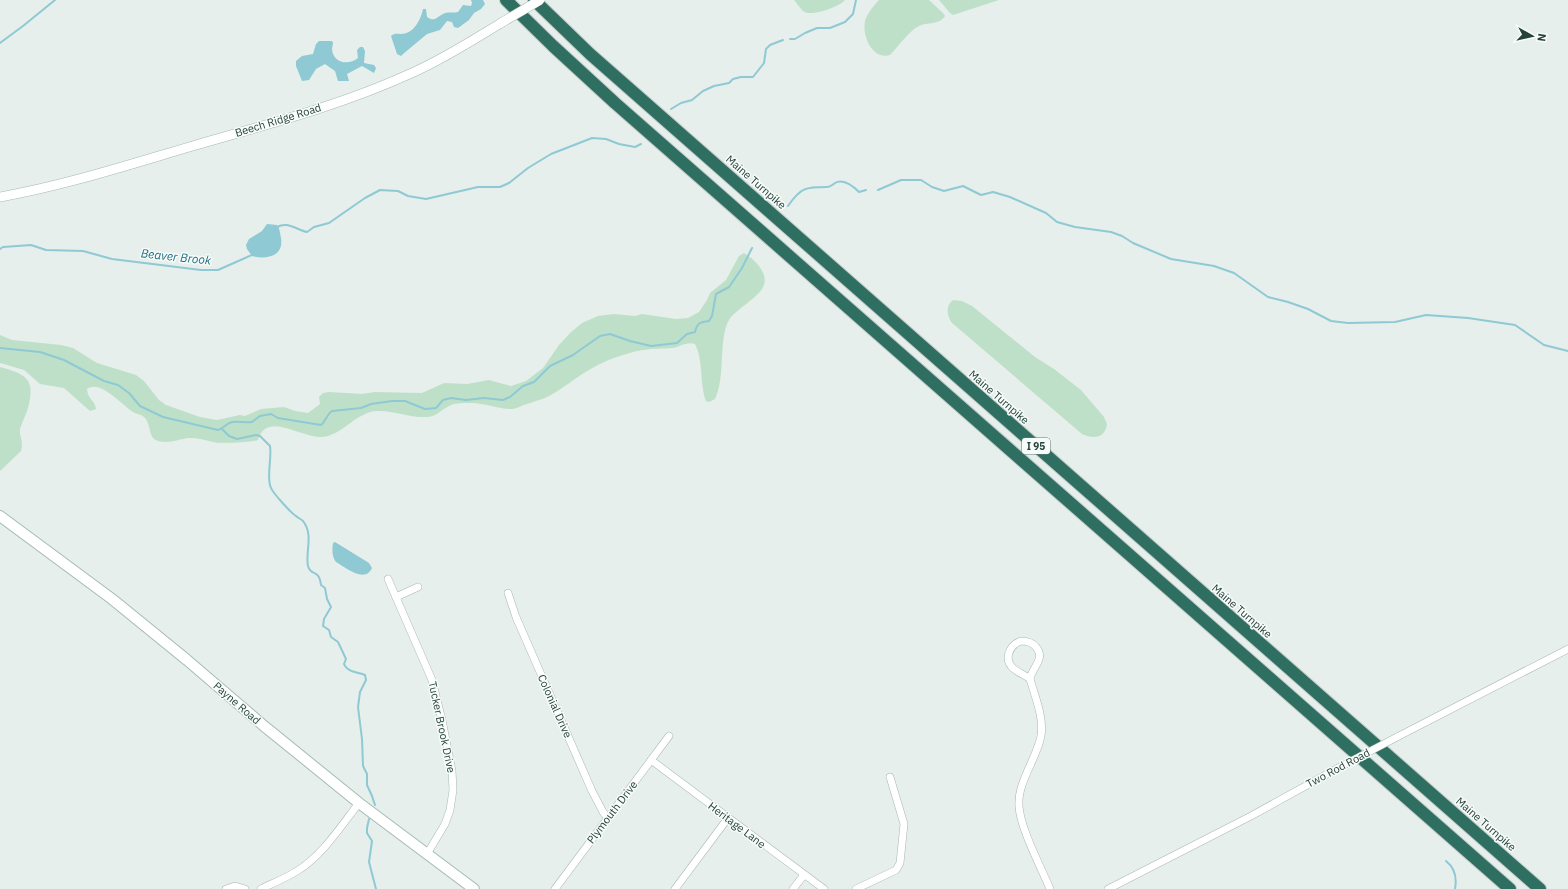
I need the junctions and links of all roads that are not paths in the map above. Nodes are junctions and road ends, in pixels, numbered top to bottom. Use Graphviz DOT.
graph roads {
  1 [pos="506,0"];
  2 [pos="534,0"];
  3 [pos="540,0"];
  4 [pos="0,196"];
  5 [pos="0,516"];
  6 [pos="388,579"];
  7 [pos="418,587"];
  8 [pos="508,592"];
  9 [pos="396,597"];
  10 [pos="1568,649"];
  11 [pos="1030,679"];
  12 [pos="669,736"];
  13 [pos="651,760"];
  14 [pos="890,777"];
  15 [pos="359,802"];
  16 [pos="607,818"];
  17 [pos="728,818"];
  18 [pos="427,854"];
  19 [pos="804,875"];
  20 [pos="226,889"];
  21 [pos="245,889"];
  22 [pos="261,889"];
  23 [pos="474,889"];
  24 [pos="555,889"];
  25 [pos="675,889"];
  26 [pos="793,889"];
  27 [pos="824,889"];
  28 [pos="856,889"];
  29 [pos="1050,889"];
  30 [pos="1108,889"];
  31 [pos="1510,889"];
  32 [pos="1540,889"];
  1 -- 31 [label="highway, I 95"];
  2 -- 32 [label="highway, Maine Turnpike / I 95"];
  3 -- 4 [label="street, Beech Ridge Road, bridge"];
  5 -- 15 [label="main road, Payne Road"];
  6 -- 9 [label="street, Tucker Brook Drive"];
  7 -- 9 [label="street"];
  8 -- 16 [label="street, Colonial Drive"];
  9 -- 18 [label="street, Tucker Brook Drive"];
  10 -- 30 [label="street, Two Rod Road, bridge"];
  11 -- 11 [label="street"];
  11 -- 29 [label="street"];
  12 -- 13 [label="street, Plymouth Drive"];
  13 -- 16 [label="street, Plymouth Drive"];
  13 -- 17 [label="street, Heritage Lane"];
  14 -- 28 [label="street"];
  15 -- 18 [label="main road, Payne Road"];
  15 -- 22 [label="street"];
  16 -- 24 [label="street, Plymouth Drive"];
  17 -- 19 [label="street, Heritage Lane"];
  17 -- 25 [label="street"];
  18 -- 23 [label="main road, Payne Road"];
  19 -- 26 [label="street"];
  19 -- 27 [label="street, Heritage Lane"];
  20 -- 21 [label="street"];
}
